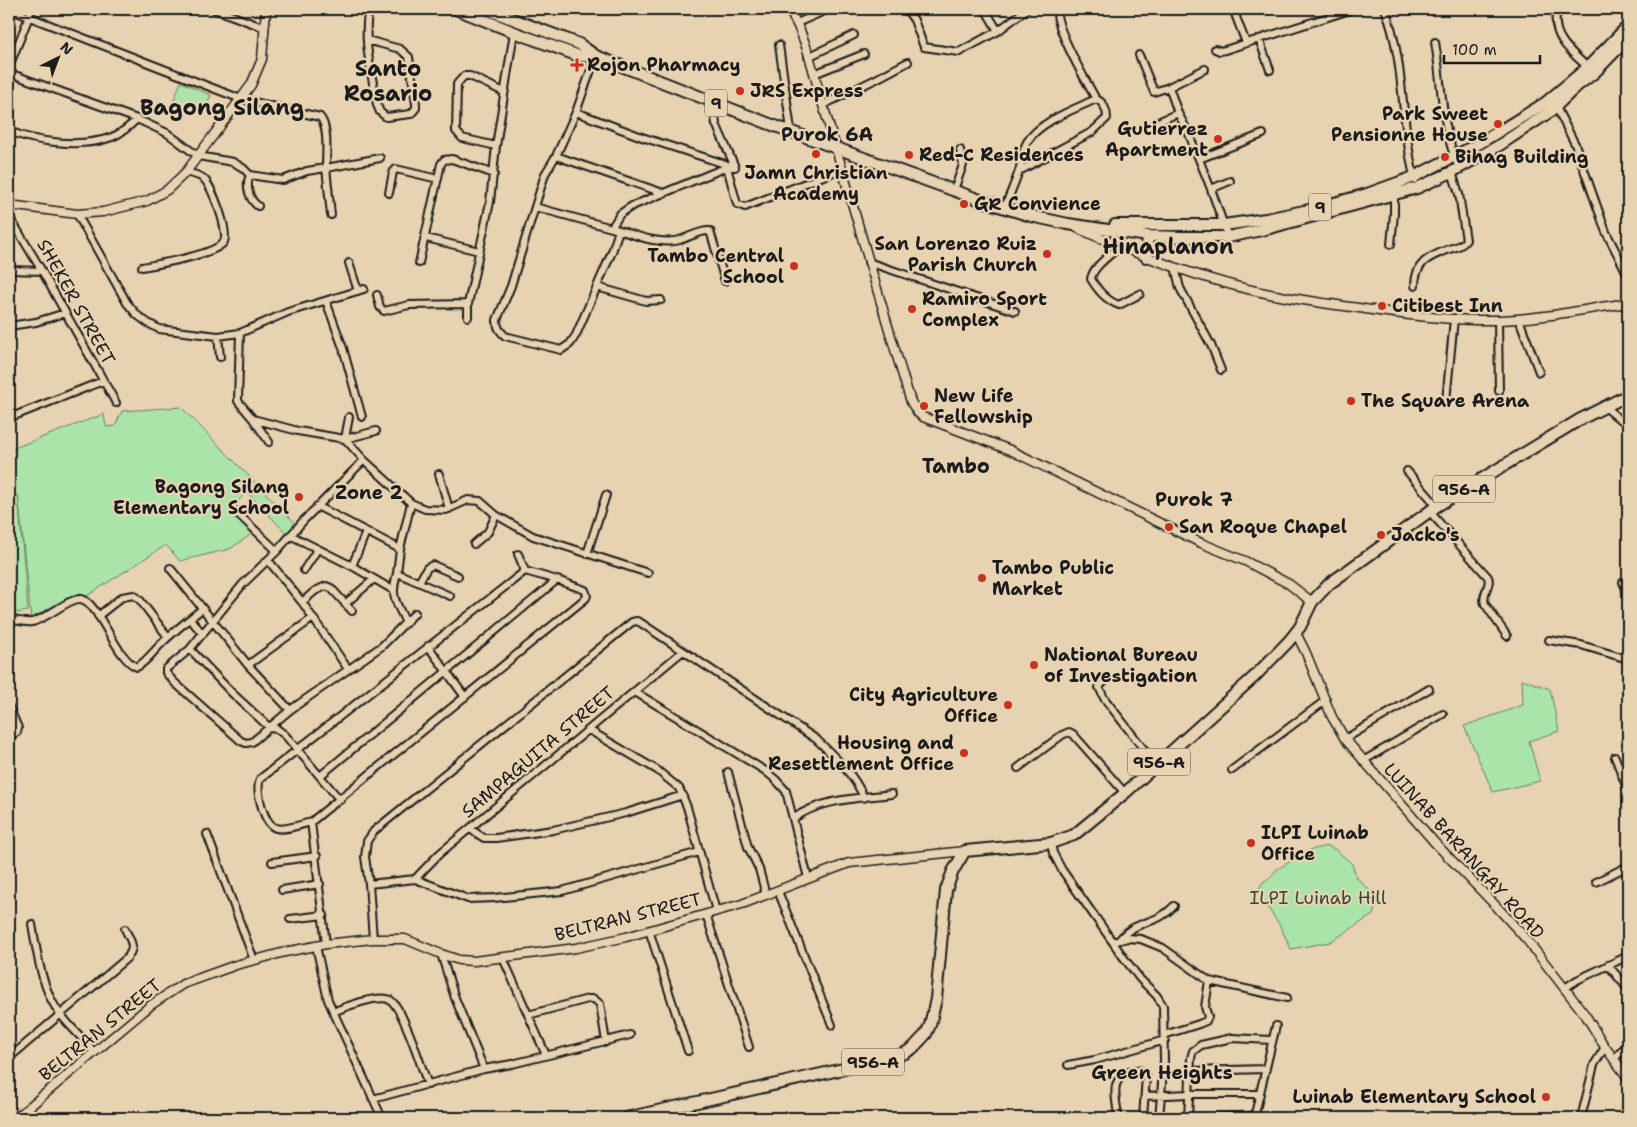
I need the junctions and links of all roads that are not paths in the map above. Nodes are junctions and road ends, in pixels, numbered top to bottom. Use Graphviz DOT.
graph roads {
  1 [pos="9,9"];
  2 [pos="32,9"];
  3 [pos="214,9"];
  4 [pos="266,9"];
  5 [pos="368,9"];
  6 [pos="456,9"];
  7 [pos="486,9"];
  8 [pos="788,9"];
  9 [pos="829,9"];
  10 [pos="906,9"];
  11 [pos="985,9"];
  12 [pos="1027,9"];
  13 [pos="1057,9"];
  14 [pos="1233,9"];
  15 [pos="1353,9"];
  16 [pos="1385,9"];
  17 [pos="1557,9"];
  18 [pos="1332,12"];
  19 [pos="29,16"];
  20 [pos="797,22"];
  21 [pos="1628,26"];
  22 [pos="265,28"];
  23 [pos="998,31"];
  24 [pos="514,32"];
  25 [pos="854,35"];
  26 [pos="1628,38"];
  27 [pos="1260,39"];
  28 [pos="367,40"];
  29 [pos="1435,42"];
  30 [pos="1246,43"];
  31 [pos="778,45"];
  32 [pos="1215,49"];
  33 [pos="864,54"];
  34 [pos="1139,55"];
  35 [pos="596,56"];
  36 [pos="808,57"];
  37 [pos="908,62"];
  38 [pos="9,67"];
  39 [pos="1205,68"];
  40 [pos="1270,70"];
  41 [pos="1591,70"];
  42 [pos="9,73"];
  43 [pos="814,74"];
  44 [pos="1169,87"];
  45 [pos="504,92"];
  46 [pos="241,100"];
  47 [pos="1096,100"];
  48 [pos="713,102"];
  49 [pos="822,105"];
  50 [pos="1556,107"];
  51 [pos="576,112"];
  52 [pos="1178,113"];
  53 [pos="138,119"];
  54 [pos="1158,122"];
  55 [pos="791,130"];
  56 [pos="9,131"];
  57 [pos="1263,134"];
  58 [pos="496,146"];
  59 [pos="837,148"];
  60 [pos="960,150"];
  61 [pos="198,156"];
  62 [pos="556,156"];
  63 [pos="1454,156"];
  64 [pos="380,158"];
  65 [pos="1199,159"];
  66 [pos="727,166"];
  67 [pos="735,167"];
  68 [pos="326,168"];
  69 [pos="841,169"];
  70 [pos="1455,170"];
  71 [pos="1019,171"];
  72 [pos="186,172"];
  73 [pos="494,174"];
  74 [pos="250,175"];
  75 [pos="1414,177"];
  76 [pos="438,179"];
  77 [pos="1230,181"];
  78 [pos="1417,188"];
  79 [pos="1211,189"];
  80 [pos="954,190"];
  81 [pos="388,193"];
  82 [pos="663,193"];
  83 [pos="1394,195"];
  84 [pos="9,205"];
  85 [pos="258,206"];
  86 [pos="535,207"];
  87 [pos="1005,207"];
  88 [pos="77,214"];
  89 [pos="331,215"];
  90 [pos="9,216"];
  91 [pos="1067,224"];
  92 [pos="1224,225"];
  93 [pos="615,228"];
  94 [pos="1148,236"];
  95 [pos="1228,236"];
  96 [pos="426,238"];
  97 [pos="1391,244"];
  98 [pos="1120,246"];
  99 [pos="479,251"];
  100 [pos="1146,257"];
  101 [pos="868,262"];
  102 [pos="349,263"];
  103 [pos="420,263"];
  104 [pos="142,267"];
  105 [pos="1175,267"];
  106 [pos="9,270"];
  107 [pos="42,271"];
  108 [pos="1628,274"];
  109 [pos="725,281"];
  110 [pos="1415,286"];
  111 [pos="597,287"];
  112 [pos="1140,294"];
  113 [pos="377,295"];
  114 [pos="661,300"];
  115 [pos="326,301"];
  116 [pos="1628,303"];
  117 [pos="468,304"];
  118 [pos="1015,311"];
  119 [pos="65,313"];
  120 [pos="468,317"];
  121 [pos="1454,319"];
  122 [pos="1519,319"];
  123 [pos="1498,320"];
  124 [pos="9,326"];
  125 [pos="240,333"];
  126 [pos="218,336"];
  127 [pos="220,357"];
  128 [pos="1221,370"];
  129 [pos="1539,372"];
  130 [pos="103,381"];
  131 [pos="1499,391"];
  132 [pos="1628,395"];
  133 [pos="1446,401"];
  134 [pos="116,404"];
  135 [pos="1604,406"];
  136 [pos="349,417"];
  137 [pos="362,417"];
  138 [pos="9,418"];
  139 [pos="253,419"];
  140 [pos="1628,423"];
  141 [pos="376,431"];
  142 [pos="345,439"];
  143 [pos="270,442"];
  144 [pos="364,460"];
  145 [pos="1407,471"];
  146 [pos="439,474"];
  147 [pos="606,495"];
  148 [pos="411,503"];
  149 [pos="317,506"];
  150 [pos="449,509"];
  151 [pos="1433,509"];
  152 [pos="235,511"];
  153 [pos="496,515"];
  154 [pos="366,532"];
  155 [pos="290,535"];
  156 [pos="474,544"];
  157 [pos="400,548"];
  158 [pos="317,550"];
  159 [pos="277,551"];
  160 [pos="518,554"];
  161 [pos="587,554"];
  162 [pos="268,560"];
  163 [pos="352,566"];
  164 [pos="170,568"];
  165 [pos="304,570"];
  166 [pos="525,571"];
  167 [pos="397,573"];
  168 [pos="648,573"];
  169 [pos="458,576"];
  170 [pos="374,579"];
  171 [pos="557,580"];
  172 [pos="419,582"];
  173 [pos="1623,582"];
  174 [pos="393,590"];
  175 [pos="1628,595"];
  176 [pos="450,596"];
  177 [pos="302,602"];
  178 [pos="1312,602"];
  179 [pos="346,604"];
  180 [pos="202,609"];
  181 [pos="352,611"];
  182 [pos="416,613"];
  183 [pos="98,616"];
  184 [pos="313,618"];
  185 [pos="9,619"];
  186 [pos="190,619"];
  187 [pos="214,622"];
  188 [pos="406,623"];
  189 [pos="1296,633"];
  190 [pos="203,634"];
  191 [pos="1507,636"];
  192 [pos="168,637"];
  193 [pos="1549,640"];
  194 [pos="428,646"];
  195 [pos="190,649"];
  196 [pos="682,651"];
  197 [pos="1628,658"];
  198 [pos="248,665"];
  199 [pos="348,669"];
  200 [pos="446,673"];
  201 [pos="1107,679"];
  202 [pos="1429,689"];
  203 [pos="635,692"];
  204 [pos="465,697"];
  205 [pos="1326,700"];
  206 [pos="290,710"];
  207 [pos="10,712"];
  208 [pos="1443,714"];
  209 [pos="270,728"];
  210 [pos="589,730"];
  211 [pos="9,737"];
  212 [pos="1345,739"];
  213 [pos="298,750"];
  214 [pos="1615,757"];
  215 [pos="1363,761"];
  216 [pos="1156,765"];
  217 [pos="1018,768"];
  218 [pos="1232,770"];
  219 [pos="728,772"];
  220 [pos="320,776"];
  221 [pos="1628,791"];
  222 [pos="1125,793"];
  223 [pos="892,794"];
  224 [pos="683,795"];
  225 [pos="864,798"];
  226 [pos="340,800"];
  227 [pos="794,819"];
  228 [pos="311,822"];
  229 [pos="470,829"];
  230 [pos="207,834"];
  231 [pos="1051,843"];
  232 [pos="966,851"];
  233 [pos="699,852"];
  234 [pos="316,856"];
  235 [pos="272,862"];
  236 [pos="1628,866"];
  237 [pos="808,878"];
  238 [pos="415,879"];
  239 [pos="1596,882"];
  240 [pos="320,884"];
  241 [pos="369,884"];
  242 [pos="282,890"];
  243 [pos="778,891"];
  244 [pos="766,895"];
  245 [pos="1174,906"];
  246 [pos="716,912"];
  247 [pos="706,914"];
  248 [pos="324,915"];
  249 [pos="290,919"];
  250 [pos="32,924"];
  251 [pos="125,929"];
  252 [pos="649,930"];
  253 [pos="372,938"];
  254 [pos="1116,941"];
  255 [pos="326,944"];
  256 [pos="316,946"];
  257 [pos="441,954"];
  258 [pos="1628,956"];
  259 [pos="502,958"];
  260 [pos="254,960"];
  261 [pos="1608,965"];
  262 [pos="1209,981"];
  263 [pos="1565,988"];
  264 [pos="1628,988"];
  265 [pos="1287,998"];
  266 [pos="333,1012"];
  267 [pos="60,1014"];
  268 [pos="528,1015"];
  269 [pos="832,1025"];
  270 [pos="1276,1026"];
  271 [pos="630,1035"];
  272 [pos="1164,1037"];
  273 [pos="1271,1040"];
  274 [pos="606,1042"];
  275 [pos="1628,1044"];
  276 [pos="749,1047"];
  277 [pos="1605,1047"];
  278 [pos="94,1052"];
  279 [pos="688,1052"];
  280 [pos="546,1055"];
  281 [pos="9,1058"];
  282 [pos="1614,1058"];
  283 [pos="1068,1065"];
  284 [pos="484,1069"];
  285 [pos="1266,1069"];
  286 [pos="1191,1072"];
  287 [pos="1628,1078"];
  288 [pos="428,1085"];
  289 [pos="1189,1094"];
  290 [pos="1260,1094"];
  291 [pos="1160,1095"];
  292 [pos="1145,1096"];
  293 [pos="373,1099"];
  294 [pos="1254,1117"];
  295 [pos="16,1118"];
  296 [pos="382,1118"];
  297 [pos="626,1118"];
  298 [pos="1118,1118"];
  299 [pos="1143,1118"];
  300 [pos="1159,1118"];
  301 [pos="1188,1118"];
  302 [pos="1203,1118"];
  303 [pos="1581,1118"];
  1 -- 19 [label="street"];
  2 -- 19 [label="street"];
  3 -- 22 [label="street"];
  4 -- 22 [label="street"];
  5 -- 28 [label="street"];
  6 -- 24 [label="main road, 9"];
  7 -- 35 [label="main road, 9"];
  8 -- 20 [label="street"];
  9 -- 20 [label="street"];
  10 -- 23 [label="street"];
  11 -- 23 [label="street"];
  12 -- 23 [label="street"];
  13 -- 47 [label="street"];
  14 -- 30 [label="street"];
  15 -- 18 [label="street"];
  16 -- 75 [label="street"];
  17 -- 41 [label="street"];
  18 -- 27 [label="street"];
  19 -- 38 [label="street"];
  19 -- 46 [label="street"];
  20 -- 36 [label="street"];
  21 -- 41 [label="main road, 9"];
  22 -- 46 [label="street"];
  24 -- 35 [label="main road, 9"];
  24 -- 45 [label="street"];
  25 -- 36 [label="street"];
  26 -- 41 [label="main road, 9"];
  27 -- 30 [label="street"];
  27 -- 40 [label="street"];
  28 -- 28 [label="street"];
  29 -- 63 [label="street"];
  30 -- 32 [label="street"];
  31 -- 55 [label="street"];
  33 -- 43 [label="street"];
  34 -- 44 [label="street"];
  35 -- 48 [label="main road, 9"];
  35 -- 51 [label="street"];
  36 -- 43 [label="street"];
  37 -- 49 [label="street"];
  39 -- 44 [label="street"];
  41 -- 50 [label="main road, 9"];
  41 -- 63 [label="main road, 9"];
  42 -- 53 [label="street"];
  43 -- 49 [label="street"];
  44 -- 52 [label="street"];
  45 -- 58 [label="street"];
  45 -- 58 [label="street"];
  46 -- 61 [label="street"];
  46 -- 68 [label="street"];
  47 -- 71 [label="street"];
  47 -- 71 [label="street"];
  48 -- 55 [label="main road, 9"];
  48 -- 67 [label="street"];
  49 -- 59 [label="street"];
  50 -- 70 [label="main road, 9"];
  50 -- 108 [label="street"];
  51 -- 62 [label="street"];
  51 -- 67 [label="street"];
  52 -- 54 [label="street"];
  52 -- 65 [label="street"];
  53 -- 56 [label="street"];
  53 -- 61 [label="street"];
  55 -- 59 [label="main road, 9"];
  57 -- 65 [label="street"];
  58 -- 73 [label="street"];
  59 -- 69 [label="street"];
  59 -- 80 [label="main road, 9"];
  60 -- 80 [label="street"];
  61 -- 72 [label="street"];
  61 -- 74 [label="street"];
  62 -- 82 [label="street"];
  62 -- 86 [label="street"];
  63 -- 70 [label="street"];
  63 -- 75 [label="main road, 9"];
  64 -- 68 [label="street"];
  65 -- 79 [label="street"];
  66 -- 67 [label="street"];
  66 -- 69 [label="street"];
  66 -- 82 [label="street"];
  68 -- 74 [label="street"];
  68 -- 89 [label="street"];
  69 -- 101 [label="street"];
  70 -- 78 [label="main road, 9"];
  70 -- 110 [label="street"];
  71 -- 87 [label="street"];
  72 -- 88 [label="street"];
  72 -- 104 [label="street"];
  73 -- 76 [label="street"];
  73 -- 99 [label="street"];
  74 -- 85 [label="street"];
  75 -- 78 [label="street"];
  75 -- 92 [label="main road, 9"];
  76 -- 81 [label="street"];
  76 -- 96 [label="street"];
  77 -- 79 [label="street"];
  78 -- 83 [label="main road, 9"];
  79 -- 92 [label="street"];
  80 -- 87 [label="main road, 9"];
  82 -- 93 [label="street"];
  83 -- 95 [label="main road, 9"];
  83 -- 97 [label="street"];
  84 -- 88 [label="street"];
  86 -- 93 [label="street"];
  86 -- 111 [label="street"];
  87 -- 91 [label="main road, 9"];
  88 -- 126 [label="street"];
  90 -- 107 [label="street, SHEKER STREET"];
  91 -- 92 [label="main road, 9"];
  91 -- 94 [label="main road, 9"];
  91 -- 98 [label="street"];
  92 -- 95 [label="street"];
  93 -- 109 [label="street"];
  93 -- 111 [label="street"];
  94 -- 95 [label="main road, 9"];
  94 -- 100 [label="main road"];
  96 -- 99 [label="street"];
  96 -- 103 [label="street"];
  98 -- 100 [label="street"];
  98 -- 112 [label="street"];
  99 -- 117 [label="street"];
  100 -- 105 [label="street"];
  101 -- 118 [label="street"];
  101 -- 178 [label="street"];
  102 -- 115 [label="street"];
  105 -- 121 [label="street"];
  105 -- 128 [label="street"];
  106 -- 107 [label="street"];
  107 -- 119 [label="street, SHEKER STREET"];
  111 -- 114 [label="street"];
  113 -- 117 [label="street"];
  115 -- 125 [label="street"];
  115 -- 137 [label="street"];
  116 -- 122 [label="street"];
  117 -- 120 [label="street"];
  119 -- 124 [label="street"];
  119 -- 130 [label="street, SHEKER STREET"];
  121 -- 123 [label="street"];
  121 -- 133 [label="street"];
  122 -- 123 [label="street"];
  122 -- 129 [label="street"];
  123 -- 131 [label="street"];
  125 -- 126 [label="street"];
  125 -- 139 [label="street"];
  126 -- 127 [label="street"];
  130 -- 134 [label="street, SHEKER STREET"];
  130 -- 138 [label="street"];
  132 -- 135 [label="main road, 956-A"];
  135 -- 140 [label="street"];
  135 -- 151 [label="main road, 956-A"];
  136 -- 142 [label="street"];
  139 -- 142 [label="street"];
  139 -- 143 [label="street"];
  141 -- 142 [label="street"];
  142 -- 144 [label="street"];
  144 -- 148 [label="street"];
  144 -- 149 [label="street"];
  145 -- 151 [label="street"];
  146 -- 150 [label="street"];
  147 -- 161 [label="street"];
  148 -- 150 [label="street"];
  148 -- 157 [label="street"];
  149 -- 154 [label="street"];
  149 -- 155 [label="street"];
  150 -- 153 [label="street"];
  151 -- 178 [label="main road, 956-A"];
  151 -- 191 [label="street"];
  152 -- 159 [label="street"];
  153 -- 156 [label="street"];
  153 -- 161 [label="street"];
  154 -- 157 [label="street"];
  154 -- 163 [label="street"];
  155 -- 158 [label="street"];
  155 -- 159 [label="street"];
  157 -- 167 [label="street"];
  158 -- 163 [label="street"];
  158 -- 165 [label="street"];
  159 -- 162 [label="street"];
  160 -- 166 [label="street"];
  161 -- 168 [label="street"];
  162 -- 177 [label="street"];
  162 -- 187 [label="street"];
  163 -- 170 [label="street"];
  164 -- 180 [label="street"];
  166 -- 171 [label="street"];
  166 -- 194 [label="street"];
  167 -- 172 [label="street"];
  167 -- 174 [label="street"];
  169 -- 172 [label="street"];
  170 -- 174 [label="street"];
  170 -- 179 [label="street"];
  171 -- 200 [label="street"];
  171 -- 204 [label="street"];
  172 -- 176 [label="street"];
  173 -- 175 [label="street"];
  174 -- 188 [label="street"];
  177 -- 179 [label="street"];
  177 -- 184 [label="street"];
  178 -- 189 [label="main road, 956-A"];
  179 -- 181 [label="street"];
  180 -- 186 [label="street"];
  180 -- 187 [label="street"];
  182 -- 188 [label="street"];
  183 -- 185 [label="street"];
  183 -- 192 [label="street"];
  183 -- 192 [label="street"];
  184 -- 198 [label="street"];
  184 -- 199 [label="street"];
  186 -- 190 [label="street"];
  186 -- 192 [label="street"];
  187 -- 190 [label="street"];
  187 -- 198 [label="street"];
  188 -- 199 [label="street"];
  189 -- 205 [label="street, LUINAB BARANGAY ROAD"];
  189 -- 216 [label="main road, 956-A"];
  190 -- 195 [label="street"];
  193 -- 197 [label="street"];
  194 -- 200 [label="street"];
  194 -- 213 [label="street"];
  195 -- 209 [label="street"];
  195 -- 209 [label="street"];
  196 -- 203 [label="street, SAMPAGUITA STREET"];
  196 -- 225 [label="street"];
  196 -- 241 [label="street"];
  198 -- 206 [label="street"];
  199 -- 206 [label="street"];
  200 -- 204 [label="street"];
  200 -- 220 [label="street"];
  201 -- 216 [label="street"];
  202 -- 212 [label="street"];
  203 -- 210 [label="street, SAMPAGUITA STREET"];
  203 -- 227 [label="street"];
  204 -- 226 [label="street"];
  205 -- 212 [label="street, LUINAB BARANGAY ROAD"];
  205 -- 218 [label="street"];
  206 -- 209 [label="street"];
  207 -- 211 [label="street"];
  208 -- 215 [label="street"];
  209 -- 213 [label="street"];
  210 -- 224 [label="street"];
  210 -- 229 [label="street, SAMPAGUITA STREET"];
  212 -- 215 [label="street, LUINAB BARANGAY ROAD"];
  213 -- 220 [label="street"];
  213 -- 228 [label="street"];
  214 -- 221 [label="street"];
  215 -- 263 [label="street, LUINAB BARANGAY ROAD"];
  216 -- 222 [label="main road, 956-A"];
  217 -- 222 [label="street"];
  219 -- 244 [label="street"];
  220 -- 226 [label="street"];
  222 -- 231 [label="main road, 956-A"];
  223 -- 225 [label="street"];
  224 -- 229 [label="street"];
  224 -- 233 [label="street"];
  225 -- 227 [label="street"];
  226 -- 228 [label="street"];
  227 -- 237 [label="street"];
  228 -- 234 [label="street"];
  229 -- 238 [label="street, SAMPAGUITA STREET"];
  230 -- 260 [label="street"];
  231 -- 232 [label="main road, 956-A"];
  231 -- 254 [label="street"];
  232 -- 237 [label="street, BELTRAN STREET"];
  232 -- 297 [label="main road, 956-A"];
  233 -- 238 [label="street"];
  233 -- 246 [label="street"];
  234 -- 235 [label="street"];
  234 -- 240 [label="street"];
  236 -- 239 [label="street"];
  237 -- 243 [label="street, BELTRAN STREET"];
  238 -- 241 [label="street"];
  240 -- 242 [label="street"];
  240 -- 248 [label="street"];
  241 -- 253 [label="street"];
  243 -- 244 [label="street, BELTRAN STREET"];
  243 -- 269 [label="street"];
  244 -- 246 [label="street, BELTRAN STREET"];
  245 -- 254 [label="street"];
  246 -- 247 [label="street, BELTRAN STREET"];
  247 -- 252 [label="street, BELTRAN STREET"];
  247 -- 276 [label="street"];
  248 -- 249 [label="street"];
  248 -- 255 [label="street"];
  250 -- 267 [label="street"];
  251 -- 267 [label="street"];
  252 -- 259 [label="street, BELTRAN STREET"];
  252 -- 279 [label="street"];
  253 -- 255 [label="street, BELTRAN STREET"];
  253 -- 257 [label="street, BELTRAN STREET"];
  254 -- 262 [label="street"];
  254 -- 272 [label="street"];
  255 -- 256 [label="street, BELTRAN STREET"];
  256 -- 260 [label="street, BELTRAN STREET"];
  256 -- 266 [label="street"];
  257 -- 259 [label="street, BELTRAN STREET"];
  257 -- 284 [label="street"];
  258 -- 261 [label="street"];
  259 -- 268 [label="street"];
  260 -- 278 [label="street, BELTRAN STREET"];
  261 -- 263 [label="street"];
  261 -- 264 [label="street"];
  262 -- 265 [label="street"];
  262 -- 272 [label="street"];
  263 -- 277 [label="street, LUINAB BARANGAY ROAD"];
  266 -- 288 [label="street"];
  266 -- 293 [label="street"];
  267 -- 278 [label="street"];
  267 -- 281 [label="street"];
  268 -- 274 [label="street"];
  268 -- 280 [label="street"];
  270 -- 273 [label="street"];
  271 -- 274 [label="street"];
  272 -- 283 [label="street"];
  272 -- 291 [label="street"];
  273 -- 285 [label="street"];
  273 -- 286 [label="street"];
  274 -- 280 [label="street"];
  275 -- 282 [label="street"];
  277 -- 282 [label="street, LUINAB BARANGAY ROAD"];
  277 -- 303 [label="street"];
  278 -- 295 [label="street, BELTRAN STREET"];
  280 -- 284 [label="street"];
  282 -- 287 [label="street, LUINAB BARANGAY ROAD"];
  284 -- 288 [label="street"];
  285 -- 286 [label="street"];
  285 -- 290 [label="street"];
  286 -- 289 [label="street"];
  288 -- 293 [label="street"];
  289 -- 290 [label="street"];
  289 -- 291 [label="street"];
  289 -- 301 [label="street"];
  290 -- 294 [label="street"];
  291 -- 292 [label="street"];
  291 -- 300 [label="street"];
  292 -- 298 [label="street"];
  292 -- 299 [label="street"];
  293 -- 296 [label="street"];
  294 -- 302 [label="street"];
}
